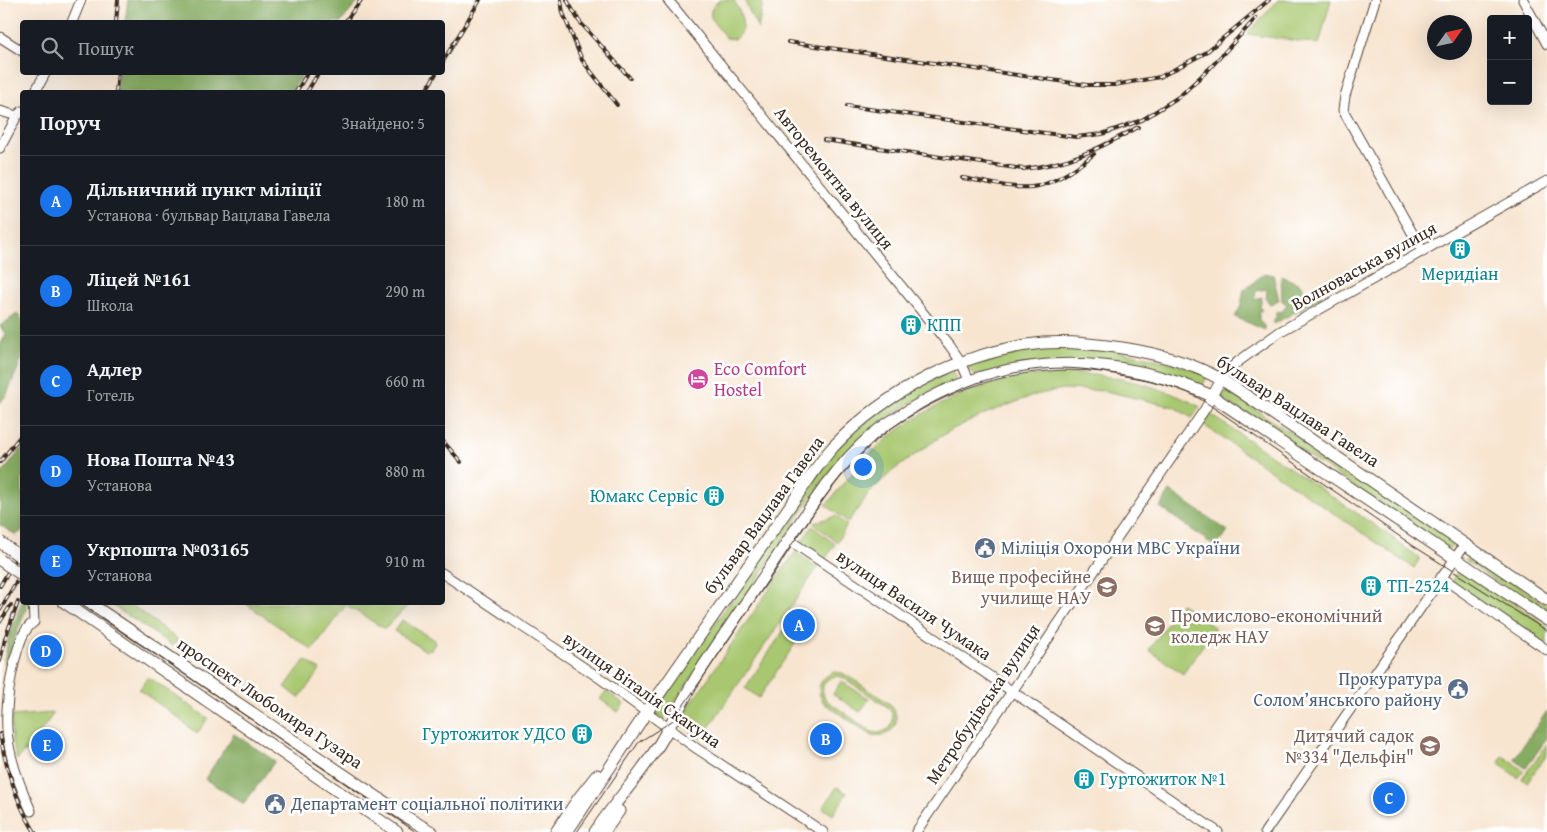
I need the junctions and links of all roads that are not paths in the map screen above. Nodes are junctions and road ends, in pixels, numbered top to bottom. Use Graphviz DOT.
graph roads {
  1 [pos="81,0"];
  2 [pos="668,0"];
  3 [pos="1376,0"];
  4 [pos="1523,0"];
  5 [pos="73,20"];
  6 [pos="0,37"];
  7 [pos="1547,44"];
  8 [pos="20,50"];
  9 [pos="44,75"];
  10 [pos="36,90"];
  11 [pos="0,111"];
  12 [pos="20,113"];
  13 [pos="0,148"];
  14 [pos="1547,181"];
  15 [pos="1423,252"];
  16 [pos="961,362"];
  17 [pos="1220,378"];
  18 [pos="969,380"];
  19 [pos="1212,396"];
  20 [pos="788,540"];
  21 [pos="0,542"];
  22 [pos="1465,544"];
  23 [pos="20,557"];
  24 [pos="1454,559"];
  25 [pos="0,560"];
  26 [pos="20,574"];
  27 [pos="445,575"];
  28 [pos="1441,577"];
  29 [pos="1547,600"];
  30 [pos="33,605"];
  31 [pos="67,605"];
  32 [pos="92,605"];
  33 [pos="1547,620"];
  34 [pos="1547,650"];
  35 [pos="1012,692"];
  36 [pos="646,713"];
  37 [pos="667,728"];
  38 [pos="630,738"];
  39 [pos="646,764"];
  40 [pos="31,811"];
  41 [pos="397,832"];
  42 [pos="432,832"];
  43 [pos="556,832"];
  44 [pos="567,832"];
  45 [pos="595,832"];
  46 [pos="604,832"];
  47 [pos="823,832"];
  48 [pos="916,832"];
  49 [pos="1218,832"];
  50 [pos="1265,832"];
  1 -- 5 [label="street"];
  2 -- 16 [label="street, Авторемонтна вулиця"];
  3 -- 15 [label="street"];
  4 -- 7 [label="street"];
  6 -- 8 [label="street"];
  9 -- 10 [label="street"];
  11 -- 12 [label="street"];
  12 -- 13 [label="street"];
  14 -- 15 [label="street, Волноваська вулиця"];
  15 -- 17 [label="street, Волноваська вулиця"];
  16 -- 17 [label="main road, бульвар Вацлава Гавела"];
  16 -- 18 [label="street, Авторемонтна вулиця"];
  16 -- 36 [label="main road, бульвар Вацлава Гавела"];
  17 -- 19 [label="street, Волноваська вулиця"];
  17 -- 22 [label="main road, бульвар Вацлава Гавела"];
  18 -- 19 [label="main road, бульвар Вацлава Гавела"];
  18 -- 20 [label="main road, бульвар Вацлава Гавела"];
  19 -- 24 [label="main road, бульвар Вацлава Гавела"];
  19 -- 35 [label="street, Метробудівська вулиця"];
  20 -- 35 [label="street, вулиця Василя Чумака"];
  20 -- 37 [label="main road, бульвар Вацлава Гавела"];
  21 -- 23 [label="main road, bridge"];
  22 -- 24 [label="street"];
  22 -- 29 [label="main road, бульвар Вацлава Гавела"];
  24 -- 28 [label="street"];
  24 -- 33 [label="main road, бульвар Вацлава Гавела"];
  25 -- 26 [label="main road, bridge"];
  27 -- 36 [label="street, вулиця Віталія Скакуна"];
  28 -- 34 [label="street"];
  28 -- 50 [label="street"];
  30 -- 40 [label="street"];
  31 -- 41 [label="main road, проспект Любомира Гузара"];
  32 -- 42 [label="main road, проспект Любомира Гузара"];
  35 -- 48 [label="street, Метробудівська вулиця"];
  35 -- 49 [label="street, вулиця Василя Чумака"];
  36 -- 37 [label="street, вулиця Віталія Скакуна"];
  36 -- 38 [label="main road, бульвар Вацлава Гавела"];
  37 -- 39 [label="main road, бульвар Вацлава Гавела"];
  37 -- 47 [label="street, вулиця Віталія Скакуна"];
  38 -- 43 [label="main road"];
  38 -- 44 [label="main road, бульвар Вацлава Гавела"];
  39 -- 45 [label="main road, бульвар Вацлава Гавела"];
  39 -- 46 [label="main road"];
}
